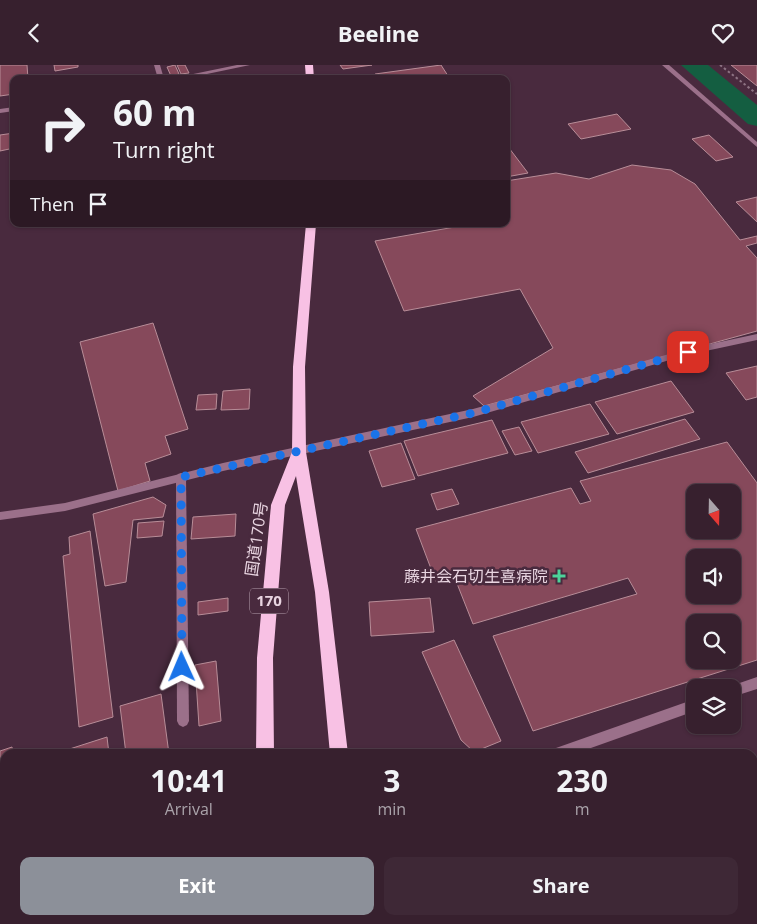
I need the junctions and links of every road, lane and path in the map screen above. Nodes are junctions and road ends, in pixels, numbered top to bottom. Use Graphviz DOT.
graph roads {
  1 [pos="247,65"];
  2 [pos="665,65"];
  3 [pos="720,65"];
  4 [pos="193,75"];
  5 [pos="757,94"];
  6 [pos="757,145"];
  7 [pos="311,227"];
  8 [pos="757,337"];
  9 [pos="298,451"];
  10 [pos="181,477"];
  11 [pos="0,516"];
  12 [pos="757,683"];
  13 [pos="741,688"];
  14 [pos="686,708"];
  15 [pos="183,721"];
  16 [pos="265,749"];
  17 [pos="338,749"];
  18 [pos="570,749"];
  1 -- 4 [label="street"];
  2 -- 6 [label="street"];
  3 -- 5 [label="path"];
  7 -- 9 [label="highway, 国道170号 / 170"];
  8 -- 9 [label="street"];
  9 -- 10 [label="street"];
  9 -- 16 [label="highway, 国道170号 / 170"];
  9 -- 17 [label="highway, 国道170号 / 170"];
  10 -- 11 [label="street"];
  10 -- 15 [label="street"];
  12 -- 13 [label="street"];
  14 -- 18 [label="street"];
}
